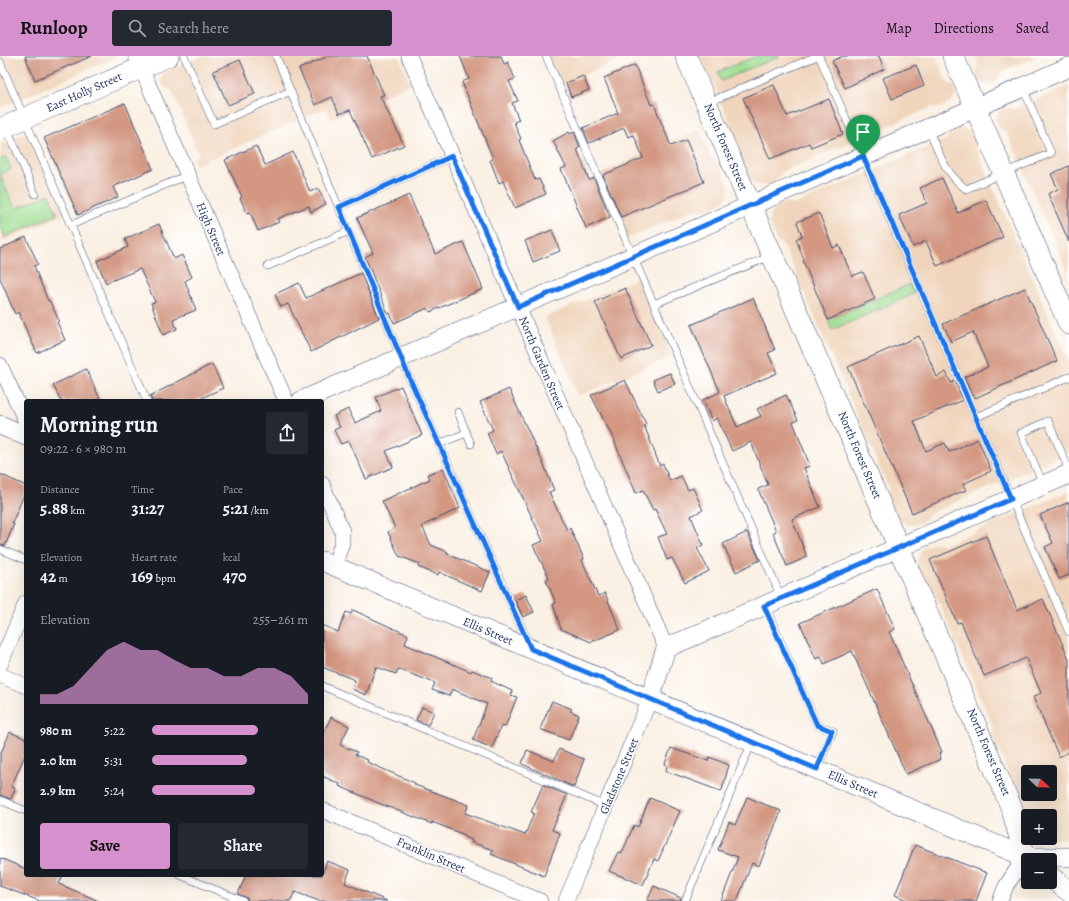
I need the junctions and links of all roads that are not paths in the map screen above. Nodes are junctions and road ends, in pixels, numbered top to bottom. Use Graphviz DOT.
graph roads {
  1 [pos="168,56"];
  2 [pos="184,56"];
  3 [pos="278,56"];
  4 [pos="409,56"];
  5 [pos="546,56"];
  6 [pos="686,56"];
  7 [pos="818,56"];
  8 [pos="953,56"];
  9 [pos="0,62"];
  10 [pos="138,62"];
  11 [pos="1069,67"];
  12 [pos="1023,87"];
  13 [pos="291,91"];
  14 [pos="707,103"];
  15 [pos="975,108"];
  16 [pos="10,125"];
  17 [pos="928,128"];
  18 [pos="452,156"];
  19 [pos="863,156"];
  20 [pos="1004,173"];
  21 [pos="188,175"];
  22 [pos="35,194"];
  23 [pos="751,205"];
  24 [pos="339,207"];
  25 [pos="71,225"];
  26 [pos="349,231"];
  27 [pos="773,255"];
  28 [pos="633,256"];
  29 [pos="268,266"];
  30 [pos="654,304"];
  31 [pos="518,307"];
  32 [pos="1069,324"];
  33 [pos="401,358"];
  34 [pos="0,366"];
  35 [pos="1069,378"];
  36 [pos="146,399"];
  37 [pos="285,399"];
  38 [pos="306,399"];
  39 [pos="458,412"];
  40 [pos="976,416"];
  41 [pos="24,418"];
  42 [pos="0,426"];
  43 [pos="466,432"];
  44 [pos="24,435"];
  45 [pos="439,444"];
  46 [pos="471,444"];
  47 [pos="1069,470"];
  48 [pos="1069,474"];
  49 [pos="1043,485"];
  50 [pos="324,489"];
  51 [pos="1011,499"];
  52 [pos="900,547"];
  53 [pos="0,549"];
  54 [pos="24,559"];
  55 [pos="328,563"];
  56 [pos="773,602"];
  57 [pos="24,608"];
  58 [pos="1069,632"];
  59 [pos="666,648"];
  60 [pos="531,649"];
  61 [pos="0,665"];
  62 [pos="0,675"];
  63 [pos="24,685"];
  64 [pos="324,687"];
  65 [pos="650,699"];
  66 [pos="752,742"];
  67 [pos="817,769"];
  68 [pos="0,800"];
  69 [pos="606,806"];
  70 [pos="24,810"];
  71 [pos="324,811"];
  72 [pos="1025,853"];
  73 [pos="1021,856"];
  74 [pos="1069,857"];
  75 [pos="1057,858"];
  76 [pos="1021,867"];
  77 [pos="185,877"];
  78 [pos="1057,882"];
  79 [pos="1069,891"];
  80 [pos="242,901"];
  81 [pos="540,901"];
  82 [pos="566,901"];
  83 [pos="685,901"];
  84 [pos="1000,901"];
  1 -- 10 [label="main road, East Holly Street"];
  2 -- 13 [label="lane"];
  3 -- 13 [label="lane"];
  4 -- 18 [label="street, North Garden Street"];
  5 -- 28 [label="lane"];
  6 -- 14 [label="main road, North Forest Street"];
  7 -- 14 [label="lane"];
  7 -- 19 [label="lane"];
  8 -- 15 [label="main road"];
  9 -- 16 [label="lane"];
  10 -- 16 [label="main road, East Holly Street"];
  10 -- 21 [label="street, High Street"];
  11 -- 12 [label="street"];
  12 -- 15 [label="street"];
  12 -- 20 [label="lane"];
  13 -- 24 [label="lane"];
  14 -- 23 [label="main road, North Forest Street"];
  15 -- 17 [label="street"];
  15 -- 20 [label="main road"];
  16 -- 22 [label="lane"];
  16 -- 25 [label="lane"];
  17 -- 19 [label="street"];
  17 -- 20 [label="lane"];
  18 -- 24 [label="lane"];
  18 -- 31 [label="street, North Garden Street"];
  19 -- 23 [label="street"];
  19 -- 40 [label="lane"];
  20 -- 32 [label="main road"];
  21 -- 25 [label="lane"];
  21 -- 37 [label="street, High Street"];
  23 -- 27 [label="main road, North Forest Street"];
  23 -- 28 [label="street"];
  24 -- 26 [label="lane"];
  25 -- 36 [label="lane"];
  26 -- 29 [label="lane"];
  26 -- 33 [label="lane"];
  27 -- 30 [label="lane"];
  27 -- 52 [label="main road, North Forest Street"];
  28 -- 30 [label="lane"];
  28 -- 31 [label="street"];
  30 -- 56 [label="lane"];
  31 -- 33 [label="street"];
  31 -- 59 [label="street, North Garden Street"];
  33 -- 38 [label="street"];
  33 -- 45 [label="lane"];
  34 -- 41 [label="street"];
  35 -- 40 [label="lane"];
  39 -- 43 [label="lane"];
  40 -- 51 [label="lane"];
  42 -- 44 [label="street"];
  43 -- 45 [label="lane"];
  43 -- 46 [label="lane"];
  45 -- 60 [label="lane"];
  47 -- 49 [label="lane"];
  48 -- 49 [label="street"];
  49 -- 51 [label="street"];
  50 -- 55 [label="street"];
  51 -- 52 [label="street"];
  51 -- 58 [label="lane"];
  52 -- 56 [label="street"];
  52 -- 72 [label="main road, North Forest Street"];
  53 -- 54 [label="lane"];
  55 -- 60 [label="street, Ellis Street"];
  56 -- 59 [label="street"];
  56 -- 67 [label="lane"];
  57 -- 61 [label="street"];
  59 -- 65 [label="street, Gladstone Street"];
  60 -- 65 [label="street, Ellis Street"];
  62 -- 63 [label="street"];
  64 -- 69 [label="lane"];
  65 -- 66 [label="street, Ellis Street"];
  65 -- 69 [label="street, Gladstone Street"];
  66 -- 67 [label="street, Ellis Street"];
  66 -- 83 [label="lane"];
  67 -- 73 [label="street, Ellis Street"];
  68 -- 70 [label="lane"];
  69 -- 82 [label="street, Gladstone Street"];
  71 -- 81 [label="street, Franklin Street"];
  74 -- 75 [label="street"];
  76 -- 84 [label="street"];
  77 -- 80 [label="lane"];
  78 -- 79 [label="main road"];
}
